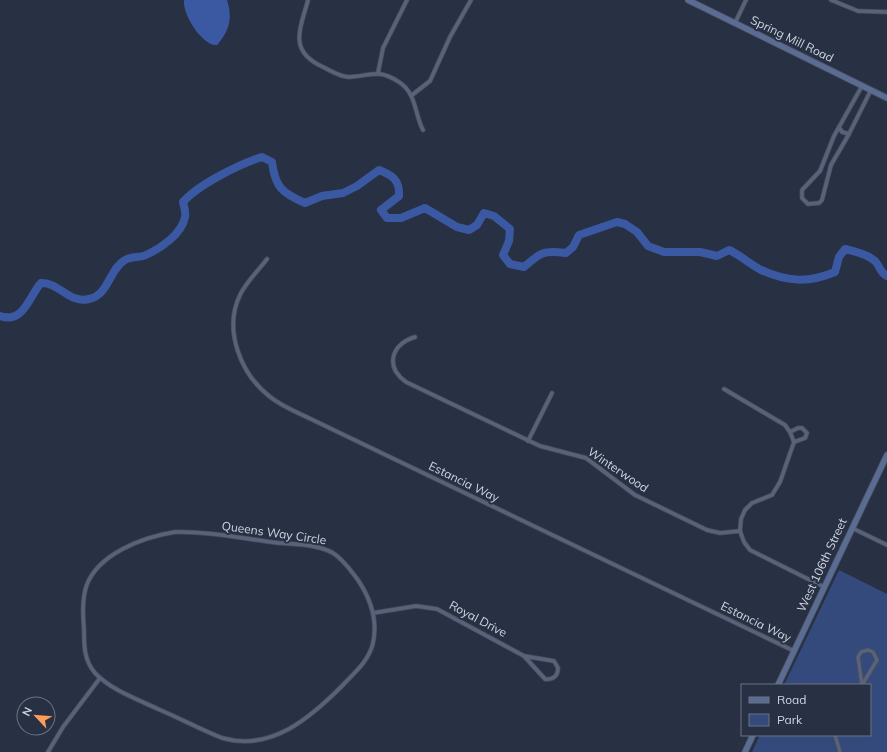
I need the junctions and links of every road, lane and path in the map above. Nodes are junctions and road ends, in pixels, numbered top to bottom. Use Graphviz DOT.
graph roads {
  1 [pos="308,0"];
  2 [pos="407,0"];
  3 [pos="471,0"];
  4 [pos="688,0"];
  5 [pos="746,0"];
  6 [pos="830,0"];
  7 [pos="887,12"];
  8 [pos="735,23"];
  9 [pos="378,73"];
  10 [pos="862,86"];
  11 [pos="871,90"];
  12 [pos="412,95"];
  13 [pos="887,98"];
  14 [pos="839,127"];
  15 [pos="423,130"];
  16 [pos="850,134"];
  17 [pos="267,260"];
  18 [pos="415,337"];
  19 [pos="724,389"];
  20 [pos="552,393"];
  21 [pos="790,432"];
  22 [pos="528,441"];
  23 [pos="794,442"];
  24 [pos="887,455"];
  25 [pos="852,528"];
  26 [pos="740,531"];
  27 [pos="887,545"];
  28 [pos="824,587"];
  29 [pos="373,613"];
  30 [pos="794,651"];
  31 [pos="524,656"];
  32 [pos="100,678"];
  33 [pos="778,684"];
  34 [pos="862,684"];
  35 [pos="863,684"];
  36 [pos="753,736"];
  37 [pos="835,736"];
  38 [pos="48,752"];
  39 [pos="745,752"];
  40 [pos="840,752"];
  1 -- 9 [label="street"];
  2 -- 9 [label="street"];
  3 -- 12 [label="street"];
  4 -- 8 [label="street, Spring Mill Road"];
  5 -- 8 [label="street"];
  6 -- 7 [label="street"];
  8 -- 10 [label="street, Spring Mill Road"];
  9 -- 12 [label="street"];
  10 -- 11 [label="street, Spring Mill Road"];
  10 -- 14 [label="street"];
  11 -- 13 [label="street, Spring Mill Road"];
  11 -- 16 [label="street"];
  12 -- 15 [label="street"];
  14 -- 16 [label="street"];
  14 -- 16 [label="street"];
  17 -- 30 [label="street, Estancia Way"];
  18 -- 22 [label="street, Winterwood"];
  19 -- 21 [label="street"];
  20 -- 22 [label="street"];
  21 -- 23 [label="street"];
  21 -- 23 [label="street"];
  22 -- 26 [label="street, Winterwood"];
  23 -- 26 [label="street"];
  24 -- 25 [label="street, West 106th Street"];
  25 -- 27 [label="street"];
  25 -- 28 [label="street, West 106th Street"];
  26 -- 28 [label="street"];
  28 -- 30 [label="street, West 106th Street"];
  29 -- 31 [label="street, Royal Drive"];
  29 -- 32 [label="street, Queens Way Circle"];
  29 -- 32 [label="street, Queens Way Circle"];
  30 -- 33 [label="street, West 106th Street"];
  31 -- 31 [label="street, Royal Drive"];
  32 -- 38 [label="street"];
  34 -- 35 [label="street"];
  36 -- 39 [label="street"];
  37 -- 40 [label="street"];
}
